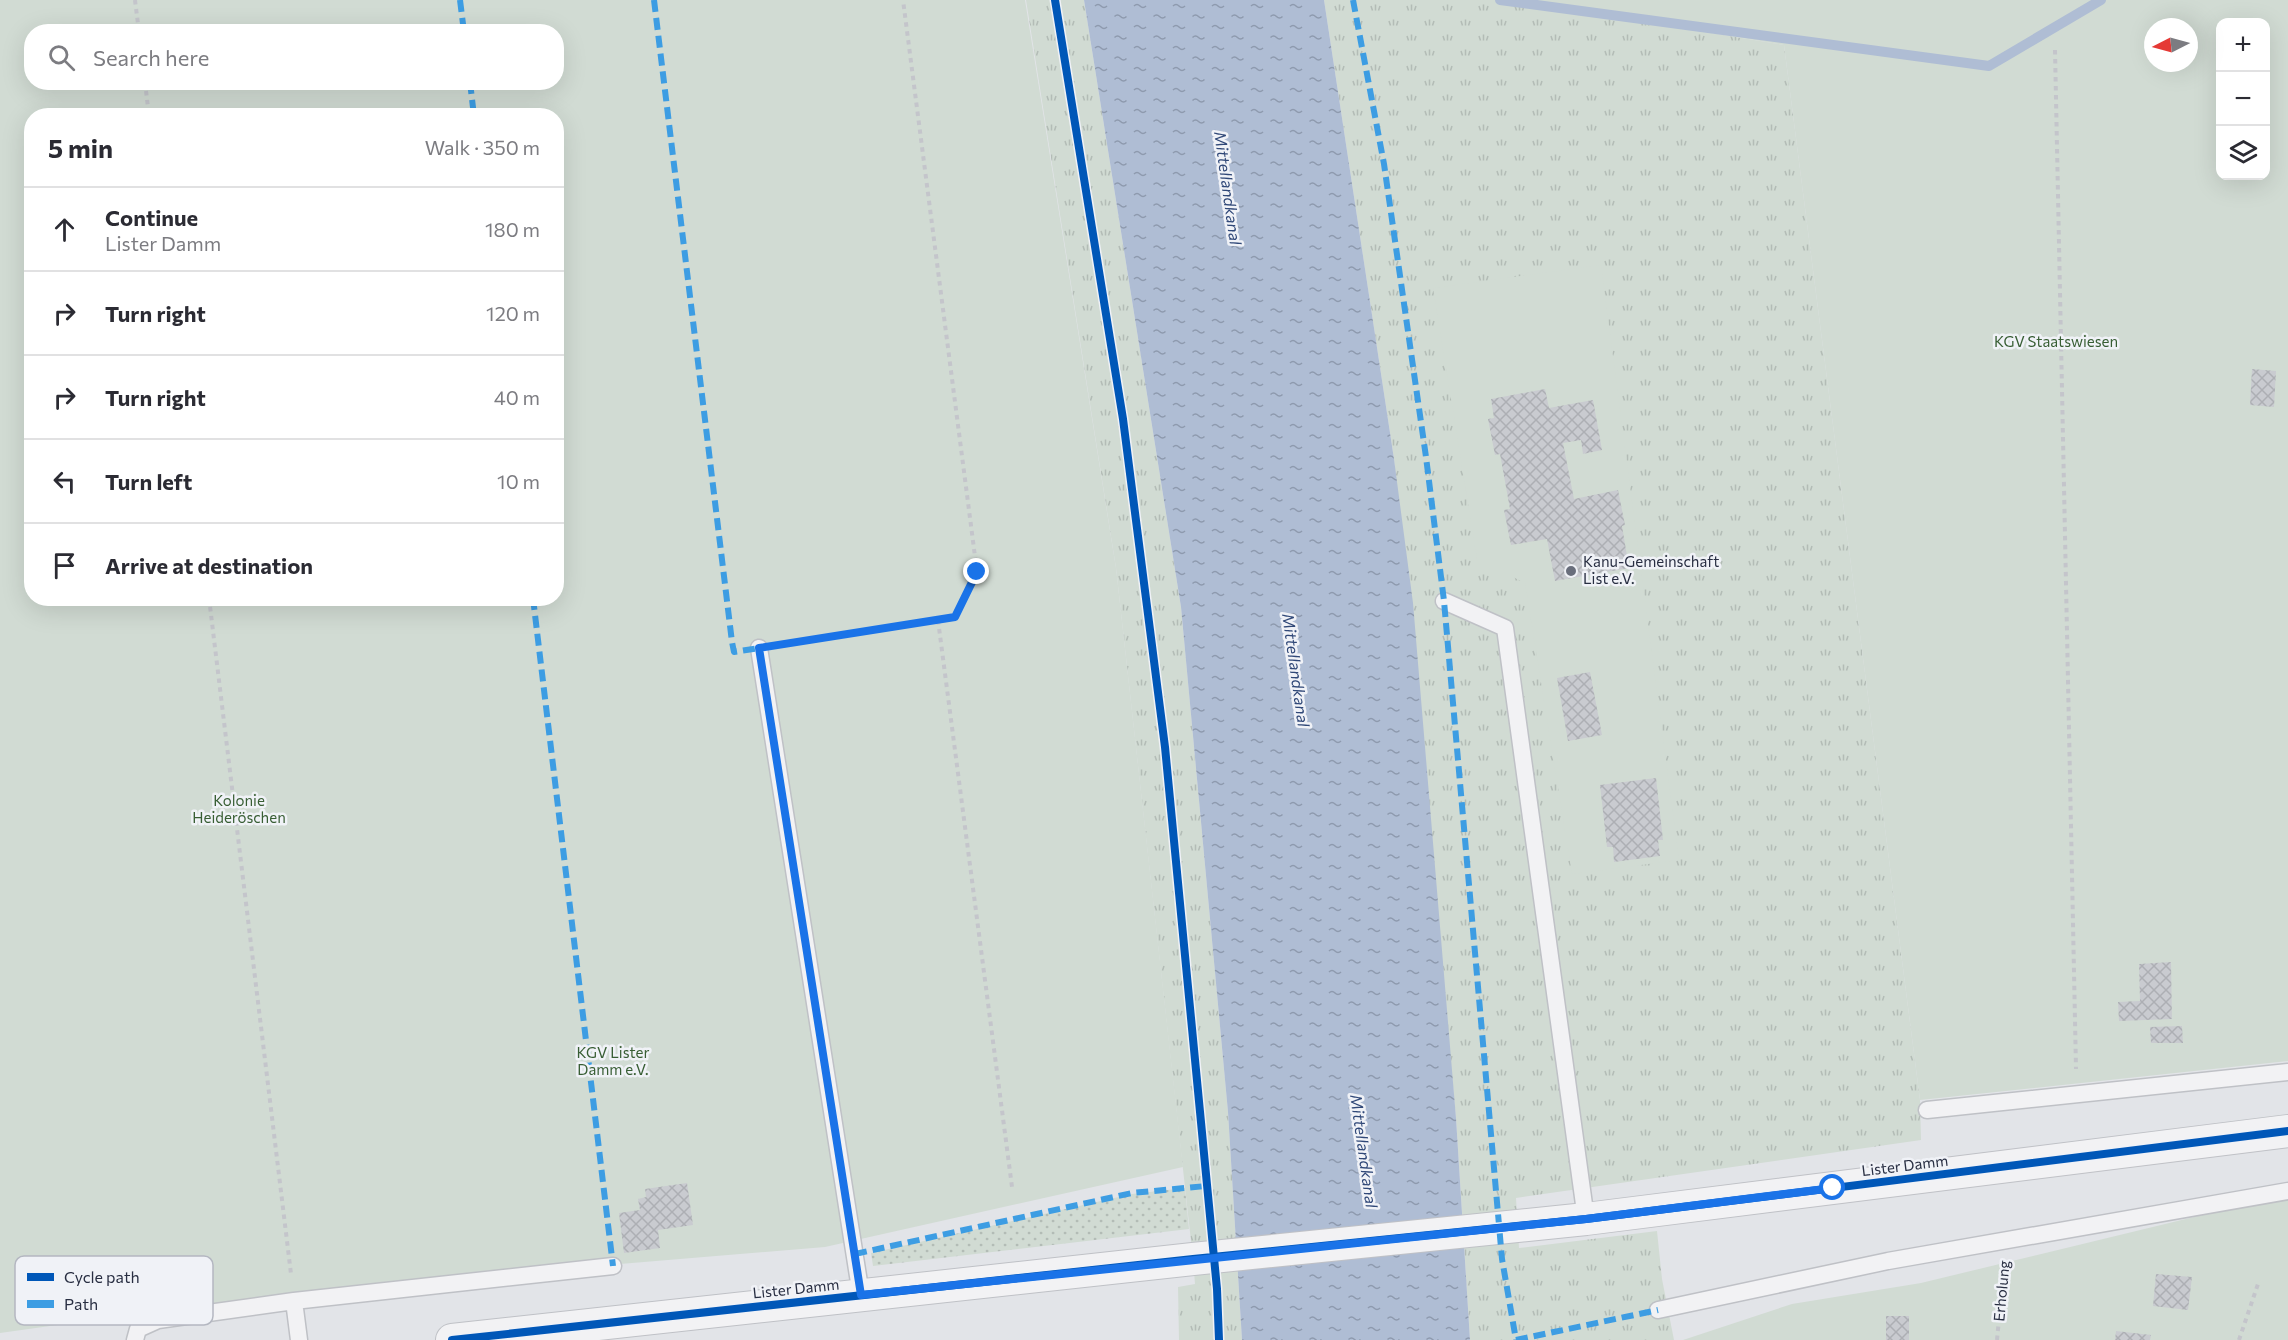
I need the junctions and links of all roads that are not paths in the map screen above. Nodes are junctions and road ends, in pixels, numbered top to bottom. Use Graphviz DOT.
graph roads {
  1 [pos="1444,601"];
  2 [pos="759,648"];
  3 [pos="2288,1072"];
  4 [pos="1927,1110"];
  5 [pos="2288,1131"];
  6 [pos="2288,1191"];
  7 [pos="1586,1219"];
  8 [pos="613,1266"];
  9 [pos="861,1295"];
  10 [pos="294,1301"];
  11 [pos="1658,1310"];
  12 [pos="213,1312"];
  13 [pos="147,1325"];
  14 [pos="632,1330"];
  15 [pos="135,1340"];
  16 [pos="299,1340"];
  17 [pos="452,1340"];
  1 -- 7 [label="lane"];
  2 -- 9 [label="lane"];
  3 -- 4 [label="lane"];
  5 -- 7 [label="street, Lister Damm"];
  6 -- 11 [label="lane"];
  7 -- 9 [label="street, Lister Damm"];
  8 -- 10 [label="lane"];
  9 -- 14 [label="street, Lister Damm"];
  10 -- 12 [label="lane"];
  10 -- 16 [label="lane"];
  13 -- 15 [label="lane"];
  14 -- 17 [label="street, Lister Damm"];
}
